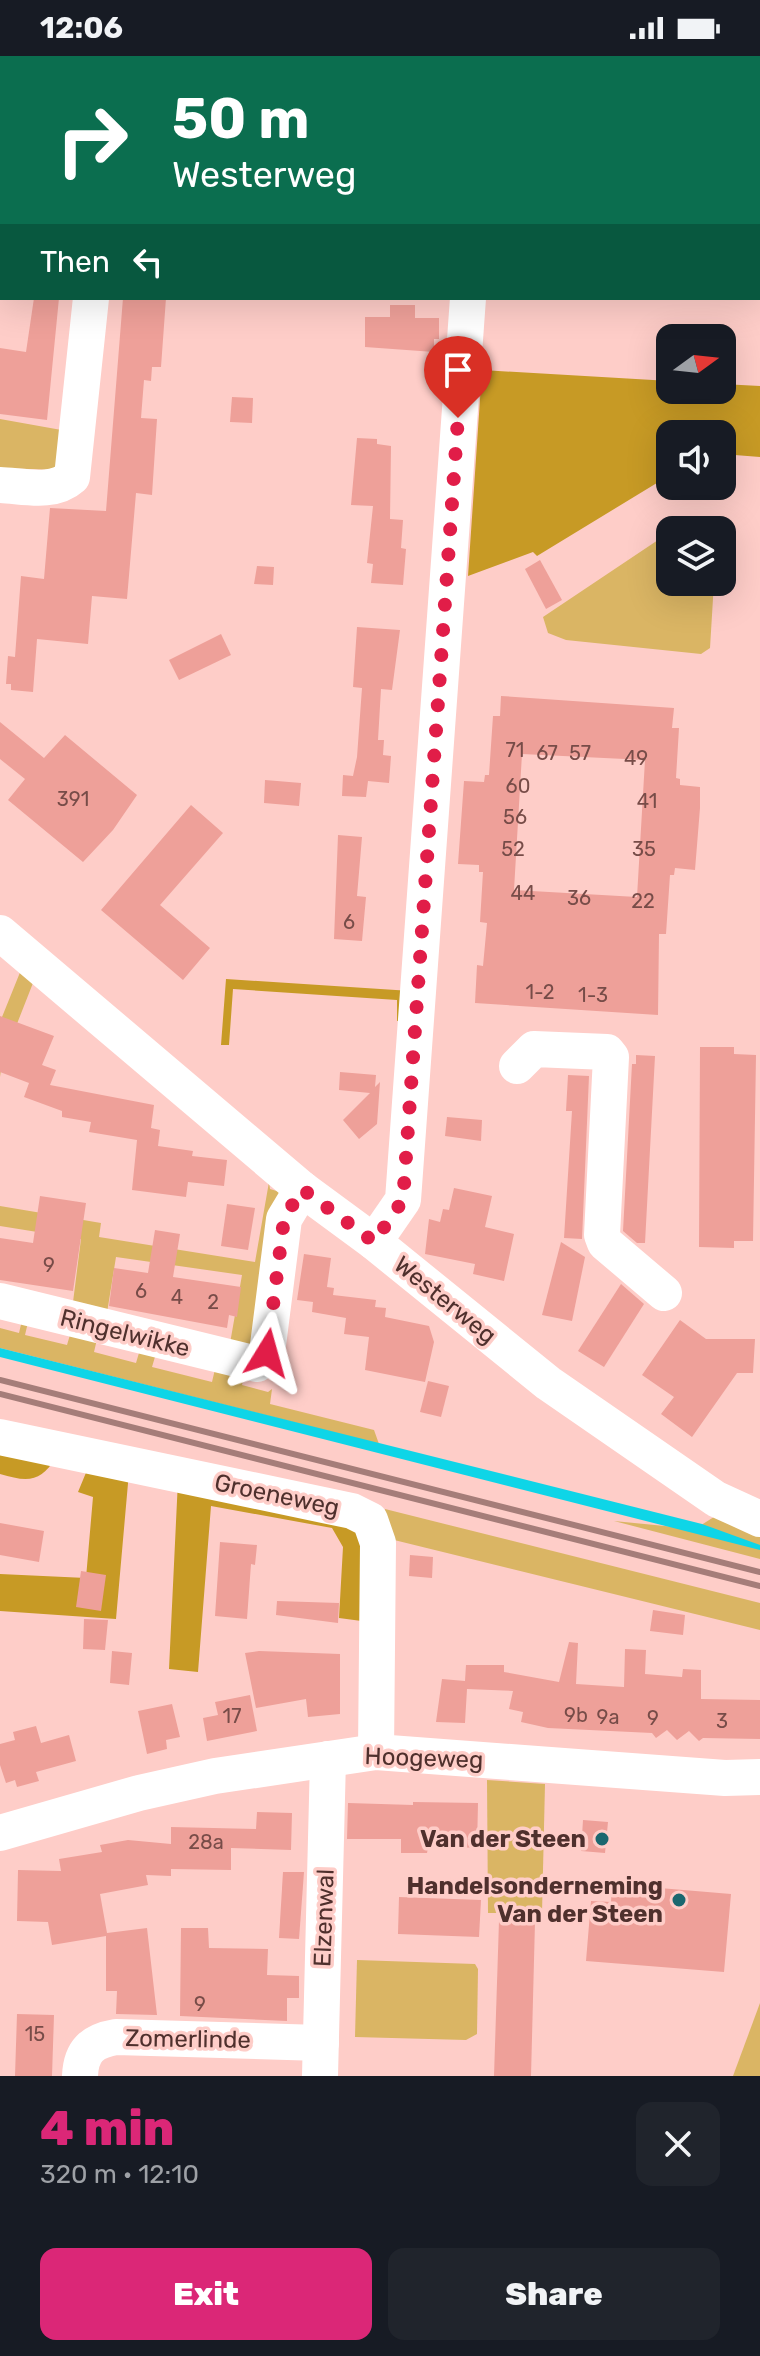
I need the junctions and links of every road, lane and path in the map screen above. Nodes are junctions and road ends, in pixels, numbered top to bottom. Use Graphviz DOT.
graph roads {
  1 [pos="91,300"];
  2 [pos="468,300"];
  3 [pos="0,485"];
  4 [pos="0,933"];
  5 [pos="517,1066"];
  6 [pos="302,1189"];
  7 [pos="374,1242"];
  8 [pos="664,1293"];
  9 [pos="0,1301"];
  10 [pos="0,1437"];
  11 [pos="760,1519"];
  12 [pos="376,1752"];
  13 [pos="328,1759"];
  14 [pos="760,1777"];
  15 [pos="0,1833"];
  16 [pos="320,2059"];
  17 [pos="80,2076"];
  1 -- 3 [label="street"];
  2 -- 7 [label="street"];
  4 -- 6 [label="street, Westerweg"];
  5 -- 8 [label="street"];
  6 -- 7 [label="street, Westerweg"];
  6 -- 9 [label="street, Ringelwikke"];
  7 -- 11 [label="street, Westerweg"];
  10 -- 12 [label="street, Groeneweg"];
  12 -- 13 [label="street, Hoogeweg"];
  12 -- 14 [label="street, Hoogeweg"];
  13 -- 15 [label="street, Hoogeweg"];
  13 -- 16 [label="street, Elzenwal"];
  16 -- 17 [label="street, Zomerlinde"];
}
